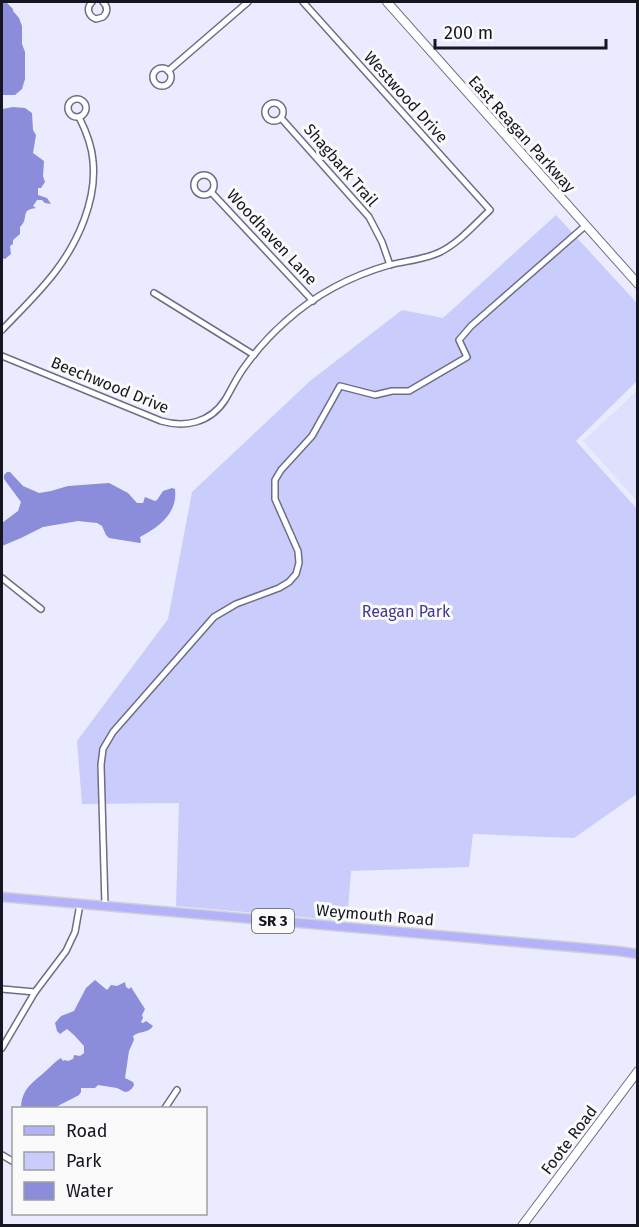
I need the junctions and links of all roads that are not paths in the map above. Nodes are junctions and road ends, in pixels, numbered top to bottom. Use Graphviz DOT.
graph roads {
  1 [pos="92,2"];
  2 [pos="106,2"];
  3 [pos="248,2"];
  4 [pos="303,2"];
  5 [pos="387,2"];
  6 [pos="168,71"];
  7 [pos="79,117"];
  8 [pos="281,118"];
  9 [pos="211,192"];
  10 [pos="490,210"];
  11 [pos="585,225"];
  12 [pos="390,265"];
  13 [pos="638,285"];
  14 [pos="154,293"];
  15 [pos="313,301"];
  16 [pos="2,330"];
  17 [pos="254,355"];
  18 [pos="2,356"];
  19 [pos="2,578"];
  20 [pos="41,609"];
  21 [pos="2,897"];
  22 [pos="80,904"];
  23 [pos="105,906"];
  24 [pos="638,954"];
  25 [pos="2,988"];
  26 [pos="35,992"];
  27 [pos="2,1048"];
  28 [pos="638,1071"];
  29 [pos="177,1090"];
  30 [pos="166,1107"];
  31 [pos="522,1226"];
  1 -- 2 [label="street"];
  3 -- 6 [label="street"];
  4 -- 10 [label="street, Westwood Drive"];
  5 -- 11 [label="street, East Reagan Parkway"];
  7 -- 16 [label="street"];
  8 -- 12 [label="street, Shagbark Trail"];
  9 -- 15 [label="street, Woodhaven Lane"];
  10 -- 12 [label="street, Beechwood Drive"];
  11 -- 13 [label="street, East Reagan Parkway"];
  11 -- 23 [label="street"];
  12 -- 15 [label="street, Beechwood Drive"];
  14 -- 17 [label="street"];
  15 -- 17 [label="street, Beechwood Drive"];
  17 -- 18 [label="street, Beechwood Drive"];
  19 -- 20 [label="street"];
  21 -- 22 [label="main road, Weymouth Road / SR 3"];
  22 -- 23 [label="main road, Weymouth Road / SR 3"];
  22 -- 26 [label="street"];
  23 -- 24 [label="main road, Weymouth Road / SR 3"];
  25 -- 26 [label="street"];
  26 -- 27 [label="street"];
  28 -- 31 [label="street, Foote Road"];
  29 -- 30 [label="street"];
}
